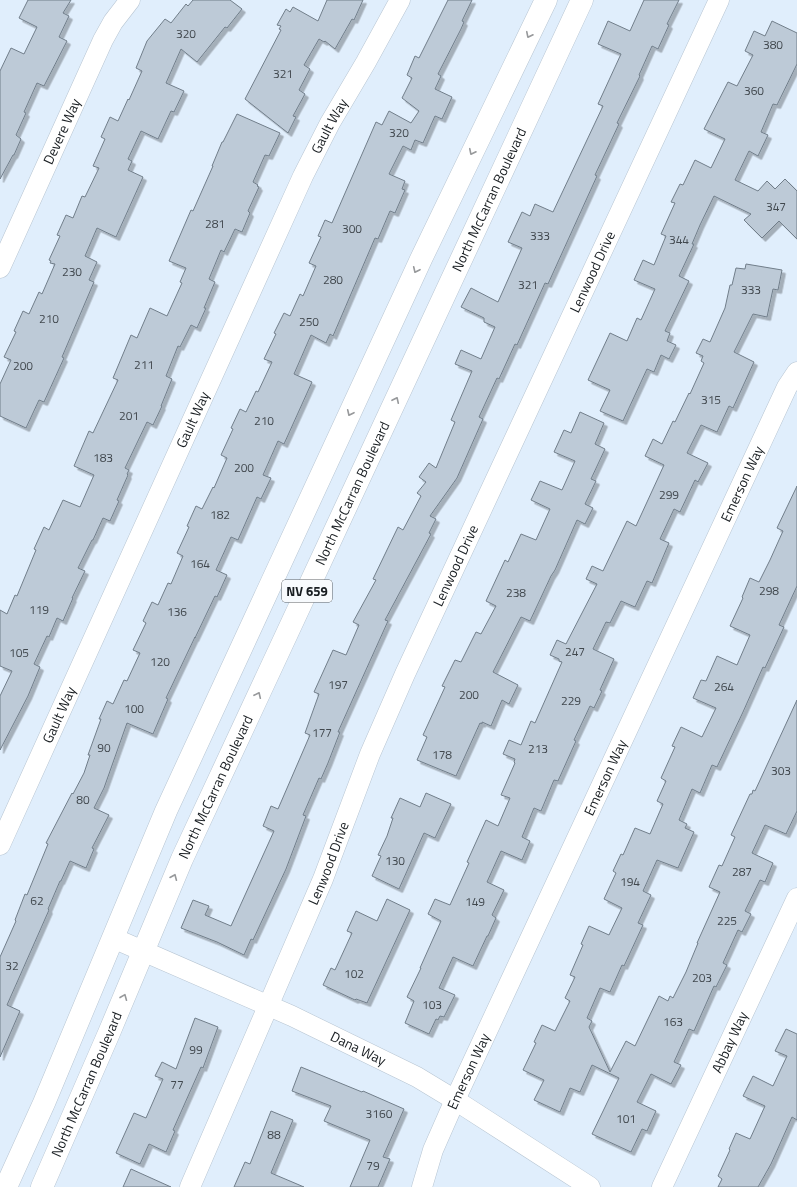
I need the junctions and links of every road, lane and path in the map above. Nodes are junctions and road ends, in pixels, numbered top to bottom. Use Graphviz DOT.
graph roads {
  1 [pos="130,0"];
  2 [pos="400,0"];
  3 [pos="546,0"];
  4 [pos="582,0"];
  5 [pos="719,0"];
  6 [pos="0,268"];
  7 [pos="797,372"];
  8 [pos="0,845"];
  9 [pos="797,898"];
  10 [pos="113,938"];
  11 [pos="143,951"];
  12 [pos="269,1006"];
  13 [pos="455,1100"];
  14 [pos="6,1187"];
  15 [pos="42,1187"];
  16 [pos="190,1187"];
  17 [pos="422,1187"];
  18 [pos="590,1187"];
  19 [pos="662,1187"];
  1 -- 6 [label="street, Devere Way"];
  2 -- 8 [label="street, Gault Way"];
  3 -- 10 [label="main road, NV 659, one-way"];
  11 -- 4 [label="main road, North McCarran Boulevard / NV 659, one-way"];
  5 -- 12 [label="street, Lenwood Drive"];
  7 -- 13 [label="street, Emerson Way"];
  9 -- 19 [label="street, Abbay Way"];
  10 -- 11 [label="street, Dana Way"];
  10 -- 14 [label="main road, NV 659"];
  11 -- 12 [label="street, Dana Way"];
  15 -- 11 [label="main road, North McCarran Boulevard / NV 659, one-way"];
  12 -- 13 [label="street, Dana Way"];
  12 -- 16 [label="street, Lenwood Drive"];
  13 -- 17 [label="street, Emerson Way"];
  13 -- 18 [label="street, Dana Way"];
}
